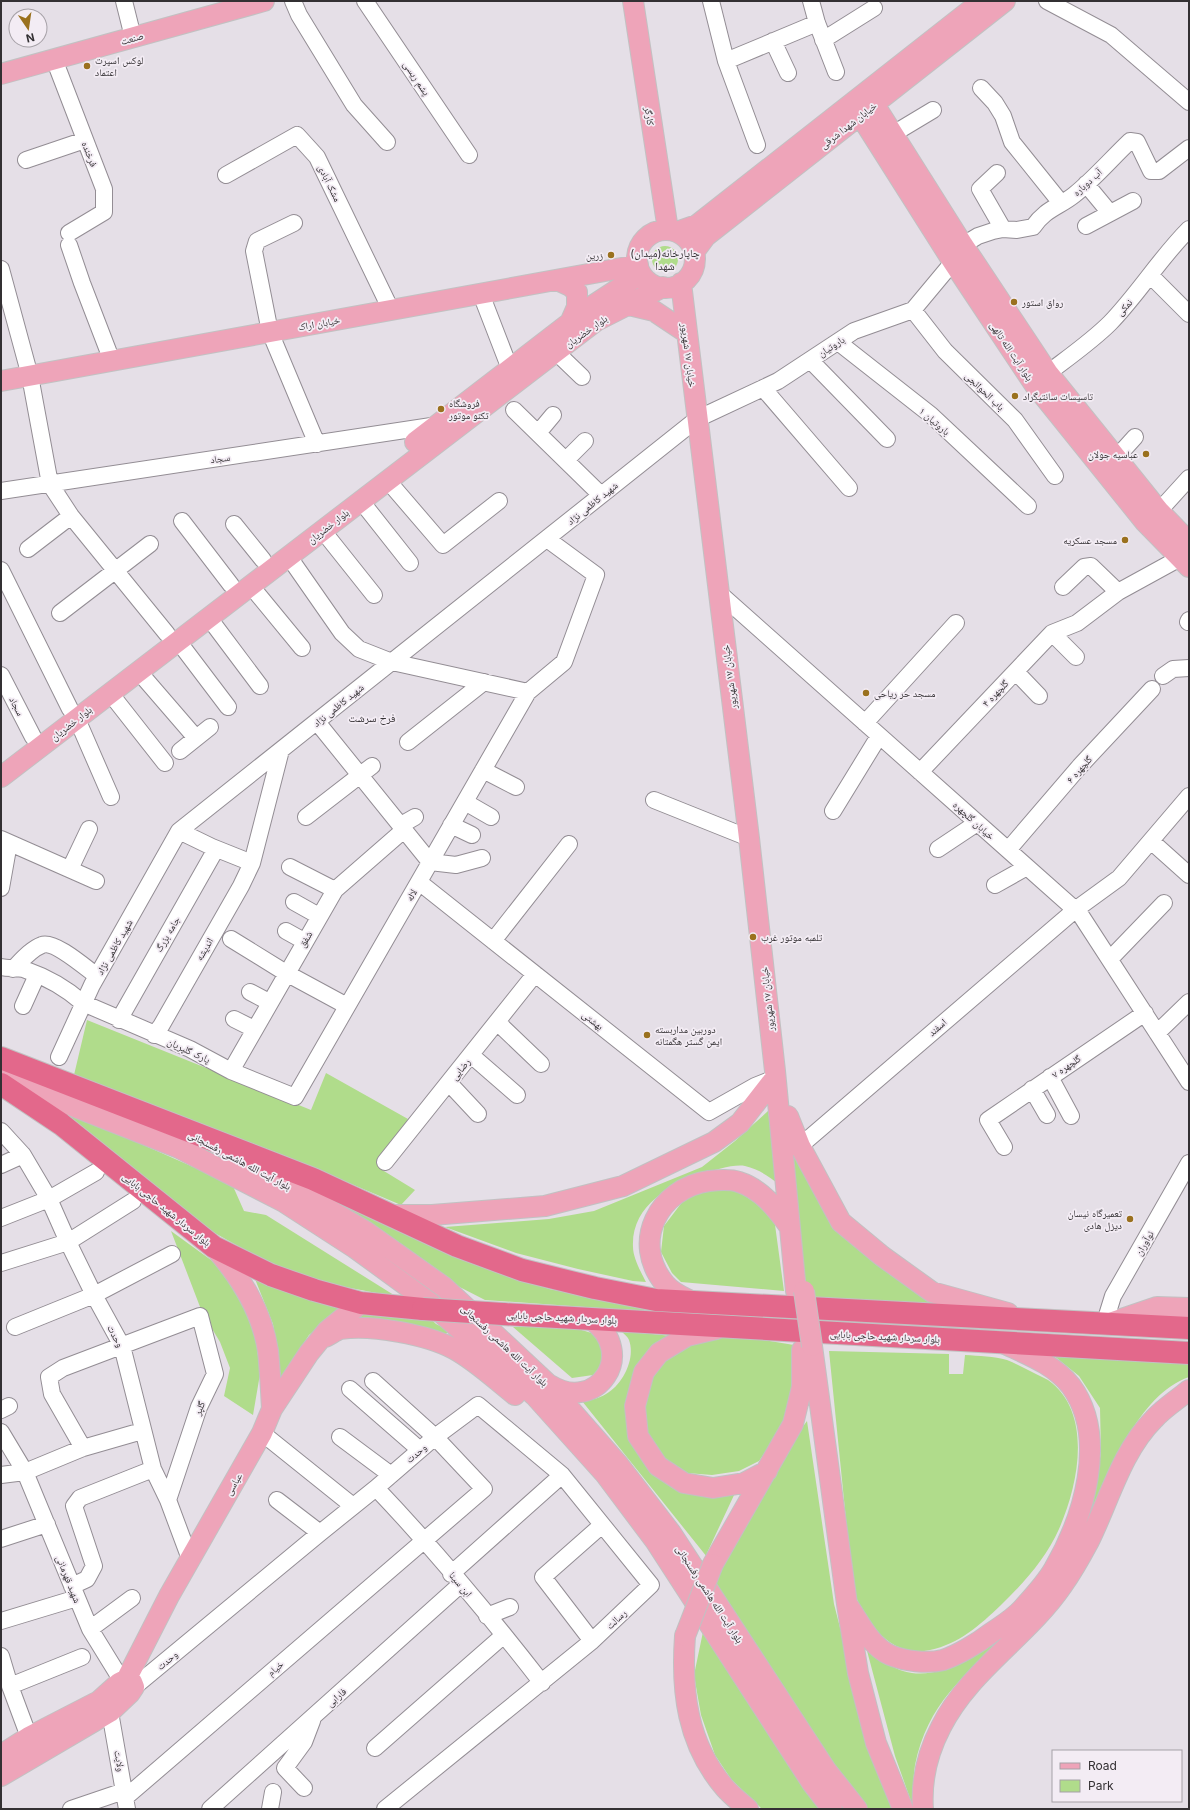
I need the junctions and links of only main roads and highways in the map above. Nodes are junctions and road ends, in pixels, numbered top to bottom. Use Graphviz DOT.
graph roads {
  1 [pos="264,1"];
  2 [pos="632,1"];
  3 [pos="982,1"];
  4 [pos="1005,1"];
  5 [pos="1,74"];
  6 [pos="867,110"];
  7 [pos="672,231"];
  8 [pos="963,245"];
  9 [pos="694,252"];
  10 [pos="953,262"];
  11 [pos="639,269"];
  12 [pos="557,280"];
  13 [pos="672,285"];
  14 [pos="629,304"];
  15 [pos="570,322"];
  16 [pos="687,333"];
  17 [pos="1,381"];
  18 [pos="1152,516"];
  19 [pos="1186,555"];
  20 [pos="173,638"];
  21 [pos="74,714"];
  22 [pos="1,762"];
  23 [pos="1,777"];
  24 [pos="1,1058"];
  25 [pos="775,1074"];
  26 [pos="1,1078"];
  27 [pos="1,1084"];
  28 [pos="788,1116"];
  29 [pos="184,1130"];
  30 [pos="389,1215"];
  31 [pos="789,1227"];
  32 [pos="215,1248"];
  33 [pos="800,1291"];
  34 [pos="693,1302"];
  35 [pos="360,1303"];
  36 [pos="1189,1308"];
  37 [pos="591,1319"];
  38 [pos="1045,1321"];
  39 [pos="1104,1324"];
  40 [pos="726,1327"];
  41 [pos="1189,1328"];
  42 [pos="320,1340"];
  43 [pos="1002,1342"];
  44 [pos="807,1345"];
  45 [pos="1189,1353"];
  46 [pos="547,1383"];
  47 [pos="1189,1390"];
  48 [pos="272,1409"];
  49 [pos="582,1449"];
  50 [pos="767,1471"];
  51 [pos="847,1604"];
  52 [pos="104,1710"];
  53 [pos="1,1755"];
  54 [pos="1,1776"];
  55 [pos="748,1809"];
  56 [pos="832,1809"];
  57 [pos="857,1809"];
  58 [pos="903,1809"];
  59 [pos="923,1809"];
  1 -- 5 [label="main road, صنعت"];
  2 -- 7 [label="main road, کارگر"];
  3 -- 7 [label="main road, خیابان شهدا شرقی"];
  4 -- 6 [label="main road, خیابان شهدا شرقی"];
  6 -- 8 [label="main road, بلوار آیت الله تالهی"];
  6 -- 9 [label="main road, خیابان شهدا شرقی"];
  6 -- 10 [label="main road, بلوار آیت الله تالهی"];
  7 -- 9 [label="main road"];
  7 -- 11 [label="main road"];
  8 -- 10 [label="main road"];
  8 -- 18 [label="main road, بلوار آیت الله تالهی"];
  9 -- 13 [label="main road"];
  10 -- 18 [label="main road, بلوار آیت الله تالهی"];
  11 -- 12 [label="main road, خیابان اراک"];
  11 -- 13 [label="main road"];
  11 -- 15 [label="main road, بلوار خضریان"];
  12 -- 15 [label="main road"];
  12 -- 17 [label="main road, خیابان اراک"];
  13 -- 14 [label="main road, بلوار خضریان"];
  13 -- 16 [label="main road, خیابان ۱۷ شهریور"];
  14 -- 16 [label="main road"];
  14 -- 20 [label="main road, بلوار خضریان"];
  15 -- 20 [label="main road, بلوار خضریان"];
  16 -- 25 [label="main road, خیابان ۱۷ شهریور"];
  18 -- 19 [label="main road, بلوار آیت الله تالهی"];
  20 -- 21 [label="main road, بلوار خضریان"];
  20 -- 21 [label="main road, بلوار خضریان"];
  21 -- 22 [label="main road, بلوار خضریان"];
  21 -- 23 [label="main road, بلوار خضریان"];
  24 -- 29 [label="highway, بلوار آیت الله هاشمی رفسنجانی"];
  25 -- 28 [label="main road"];
  25 -- 30 [label="main road"];
  25 -- 31 [label="main road"];
  26 -- 49 [label="main road, بلوار آیت الله هاشمی رفسنجانی"];
  27 -- 32 [label="highway, بلوار سردار شهید حاجی بابایی"];
  28 -- 33 [label="main road"];
  28 -- 38 [label="main road"];
  29 -- 30 [label="highway"];
  29 -- 46 [label="main road, بلوار آیت الله هاشمی رفسنجانی"];
  30 -- 34 [label="highway"];
  31 -- 33 [label="main road"];
  31 -- 34 [label="main road"];
  32 -- 35 [label="highway, بلوار سردار شهید حاجی بابایی"];
  32 -- 48 [label="main road"];
  33 -- 44 [label="main road, bridge"];
  34 -- 38 [label="highway"];
  35 -- 37 [label="highway, بلوار سردار شهید حاجی بابایی, bridge"];
  35 -- 42 [label="main road, عباسی"];
  36 -- 39 [label="main road"];
  37 -- 40 [label="highway, بلوار سردار شهید حاجی بابایی"];
  37 -- 46 [label="main road"];
  38 -- 39 [label="highway"];
  39 -- 41 [label="highway"];
  40 -- 43 [label="highway, بلوار سردار شهید حاجی بابایی"];
  40 -- 50 [label="main road"];
  42 -- 48 [label="main road, عباسی"];
  42 -- 49 [label="main road"];
  43 -- 45 [label="highway, بلوار سردار شهید حاجی بابایی"];
  43 -- 51 [label="main road"];
  44 -- 50 [label="main road"];
  44 -- 51 [label="main road"];
  46 -- 57 [label="main road, بلوار آیت الله هاشمی رفسنجانی"];
  47 -- 59 [label="main road"];
  48 -- 52 [label="main road, عباسی"];
  49 -- 56 [label="main road, بلوار آیت الله هاشمی رفسنجانی"];
  50 -- 55 [label="main road, bridge"];
  51 -- 58 [label="main road"];
  52 -- 53 [label="main road"];
  52 -- 54 [label="main road"];
}
